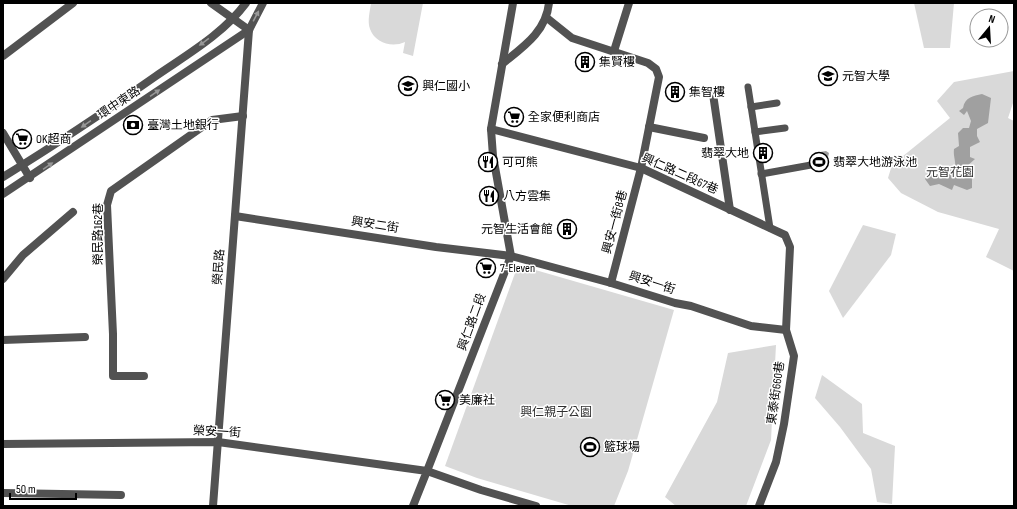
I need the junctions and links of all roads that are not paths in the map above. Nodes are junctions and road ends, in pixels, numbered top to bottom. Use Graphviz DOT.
graph roads {
  1 [pos="73,3"];
  2 [pos="211,3"];
  3 [pos="246,3"];
  4 [pos="263,3"];
  5 [pos="513,3"];
  6 [pos="549,3"];
  7 [pos="629,3"];
  8 [pos="235,18"];
  9 [pos="547,18"];
  10 [pos="249,30"];
  11 [pos="614,51"];
  12 [pos="3,56"];
  13 [pos="502,64"];
  14 [pos="748,87"];
  15 [pos="713,94"];
  16 [pos="777,104"];
  17 [pos="751,107"];
  18 [pos="243,116"];
  19 [pos="649,127"];
  20 [pos="785,128"];
  21 [pos="491,129"];
  22 [pos="755,132"];
  23 [pos="3,133"];
  24 [pos="704,138"];
  25 [pos="22,165"];
  26 [pos="810,165"];
  27 [pos="641,168"];
  28 [pos="761,174"];
  29 [pos="3,177"];
  30 [pos="30,178"];
  31 [pos="3,194"];
  32 [pos="730,210"];
  33 [pos="73,212"];
  34 [pos="235,216"];
  35 [pos="770,228"];
  36 [pos="785,235"];
  37 [pos="510,256"];
  38 [pos="3,279"];
  39 [pos="611,283"];
  40 [pos="786,330"];
  41 [pos="85,337"];
  42 [pos="3,340"];
  43 [pos="144,376"];
  44 [pos="218,442"];
  45 [pos="3,444"];
  46 [pos="427,471"];
  47 [pos="3,494"];
  48 [pos="121,495"];
  49 [pos="213,506"];
  50 [pos="413,506"];
  51 [pos="536,506"];
  52 [pos="759,506"];
  1 -- 12 [label="street"];
  2 -- 8 [label="street"];
  3 -- 8 [label="street"];
  10 -- 4 [label="street, 榮民路, one-way"];
  5 -- 13 [label="street"];
  6 -- 9 [label="street"];
  7 -- 11 [label="street"];
  8 -- 10 [label="street"];
  8 -- 25 [label="street, 環中東路, one-way"];
  9 -- 11 [label="street"];
  9 -- 13 [label="street"];
  10 -- 18 [label="street, 榮民路"];
  30 -- 10 [label="street, 環中東路, one-way"];
  11 -- 19 [label="street, 興安一街8巷"];
  13 -- 21 [label="street"];
  14 -- 17 [label="street"];
  15 -- 32 [label="street"];
  16 -- 17 [label="street"];
  17 -- 22 [label="street"];
  18 -- 34 [label="street, 榮民路"];
  18 -- 43 [label="street, 榮民路162巷"];
  19 -- 24 [label="street"];
  19 -- 27 [label="street, 興安一街8巷"];
  20 -- 22 [label="street"];
  21 -- 27 [label="street, 興仁路二段67巷"];
  21 -- 37 [label="street"];
  22 -- 28 [label="street"];
  23 -- 25 [label="street"];
  25 -- 29 [label="street, 環中東路"];
  25 -- 30 [label="street"];
  26 -- 28 [label="street"];
  27 -- 32 [label="street, 興仁路二段67巷"];
  27 -- 39 [label="street, 興安一街8巷"];
  28 -- 35 [label="street"];
  30 -- 31 [label="street, 環中東路"];
  32 -- 35 [label="street, 興仁路二段67巷"];
  33 -- 38 [label="street"];
  34 -- 37 [label="street, 興安二街"];
  34 -- 44 [label="street, 榮民路"];
  35 -- 36 [label="street, 興仁路二段67巷"];
  36 -- 40 [label="street, 東泰街660巷"];
  37 -- 39 [label="street, 興安一街"];
  37 -- 46 [label="street, 興仁路二段"];
  39 -- 40 [label="street, 興安一街"];
  40 -- 52 [label="street, 東泰街660巷"];
  41 -- 42 [label="street"];
  44 -- 45 [label="street, 榮安一街"];
  44 -- 46 [label="street, 榮安一街"];
  44 -- 49 [label="street, 榮民路"];
  46 -- 50 [label="street, 興仁路二段"];
  46 -- 51 [label="street"];
  47 -- 48 [label="street"];
}
